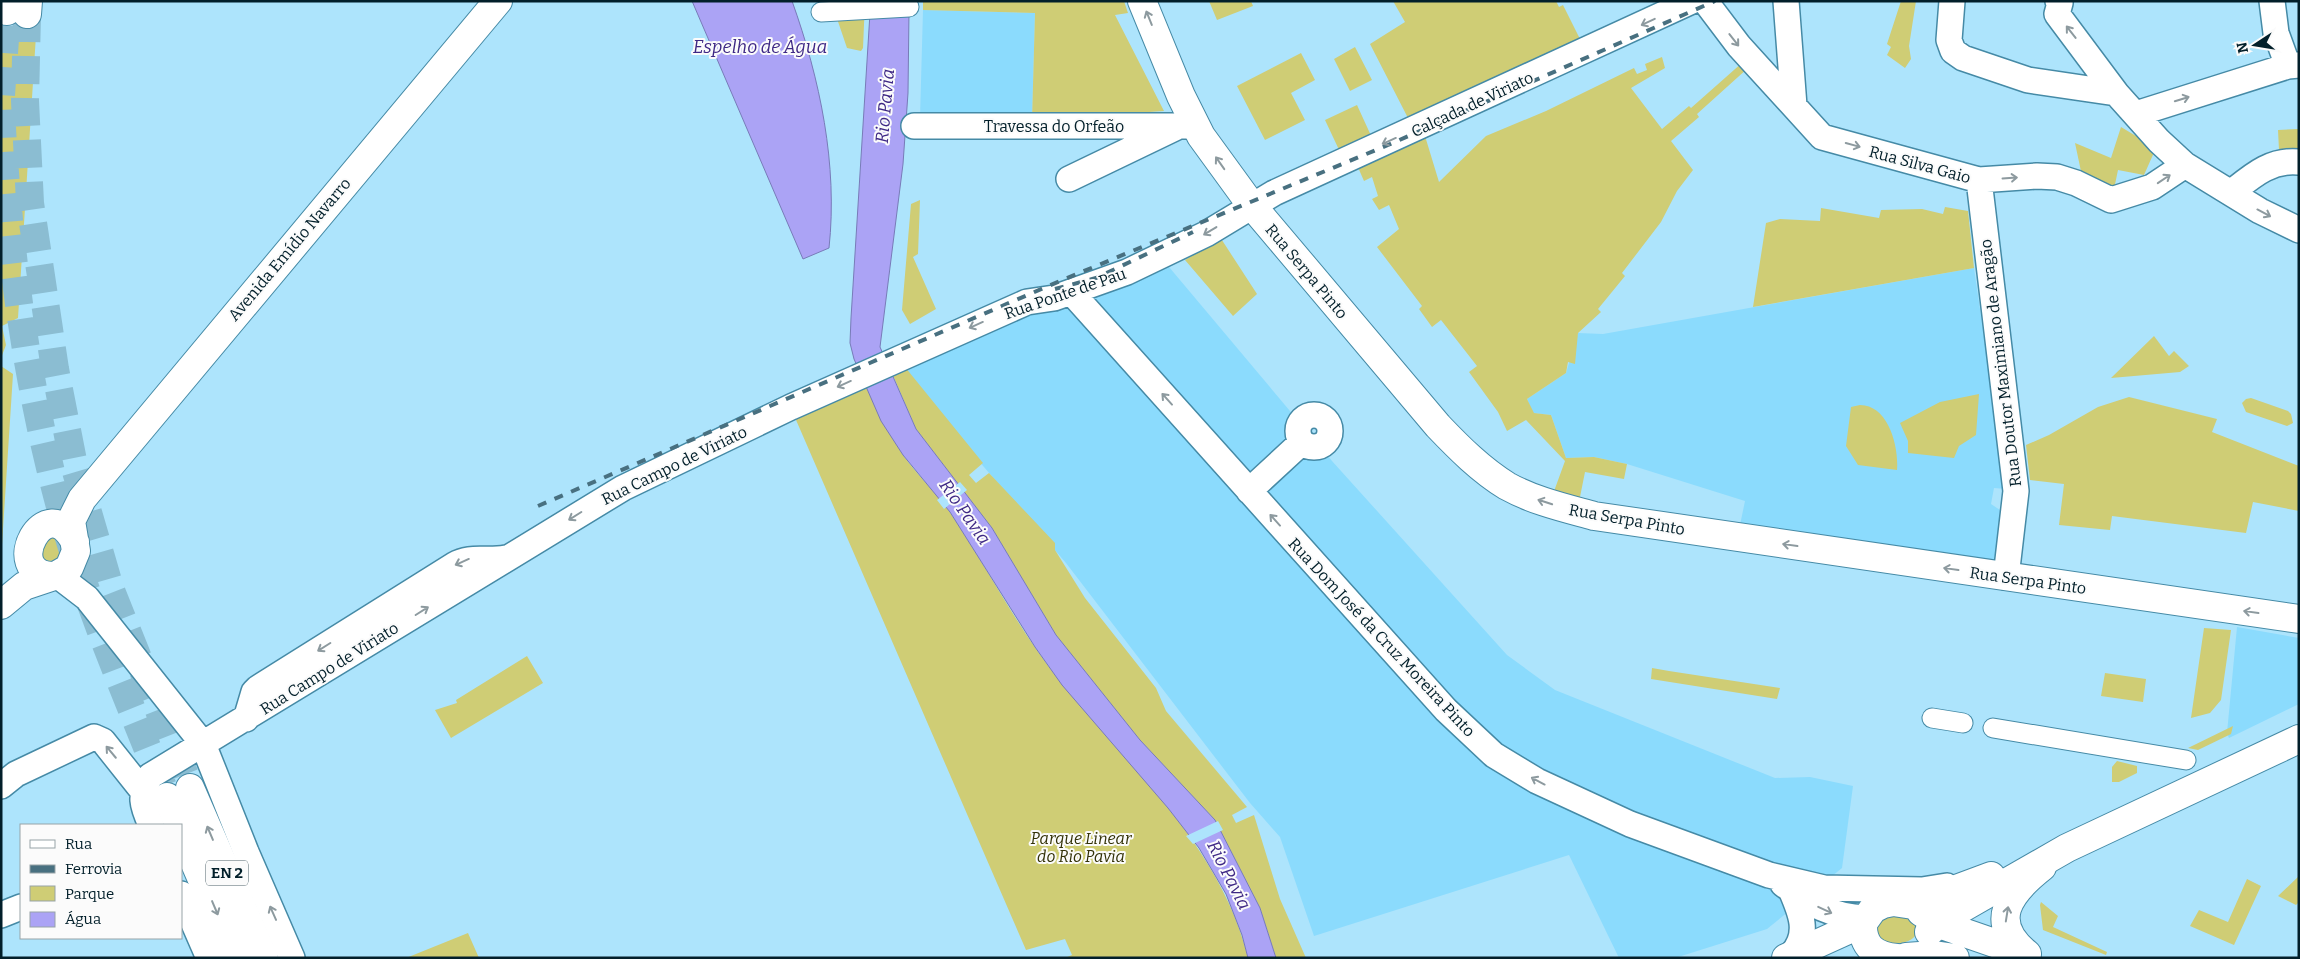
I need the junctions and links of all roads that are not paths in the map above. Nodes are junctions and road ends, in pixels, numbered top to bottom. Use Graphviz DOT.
graph roads {
  1 [pos="498,1"];
  2 [pos="1142,1"];
  3 [pos="1692,1"];
  4 [pos="1705,1"];
  5 [pos="1786,1"];
  6 [pos="1952,1"];
  7 [pos="2272,1"];
  8 [pos="2058,6"];
  9 [pos="909,7"];
  10 [pos="821,12"];
  11 [pos="2088,53"];
  12 [pos="2293,66"];
  13 [pos="2068,86"];
  14 [pos="2116,94"];
  15 [pos="1794,106"];
  16 [pos="2136,114"];
  17 [pos="914,126"];
  18 [pos="1187,126"];
  19 [pos="2299,162"];
  20 [pos="2185,164"];
  21 [pos="1069,179"];
  22 [pos="1979,180"];
  23 [pos="2232,192"];
  24 [pos="1252,206"];
  25 [pos="2299,230"];
  26 [pos="1072,293"];
  27 [pos="791,407"];
  28 [pos="1302,442"];
  29 [pos="1249,491"];
  30 [pos="82,499"];
  31 [pos="49,524"];
  32 [pos="25,557"];
  33 [pos="65,562"];
  34 [pos="2006,577"];
  35 [pos="2299,619"];
  36 [pos="1932,718"];
  37 [pos="1963,723"];
  38 [pos="1993,728"];
  39 [pos="2299,739"];
  40 [pos="202,744"];
  41 [pos="2186,760"];
  42 [pos="164,768"];
  43 [pos="1,786"];
  44 [pos="166,792"];
  45 [pos="151,824"];
  46 [pos="179,824"];
  47 [pos="182,833"];
  48 [pos="2067,848"];
  49 [pos="246,852"];
  50 [pos="1990,876"];
  51 [pos="1795,887"];
  52 [pos="1824,888"];
  53 [pos="182,896"];
  54 [pos="20,907"];
  55 [pos="1,915"];
  56 [pos="1919,915"];
  57 [pos="1864,920"];
  58 [pos="1789,956"];
  59 [pos="2031,956"];
  60 [pos="1900,957"];
  61 [pos="209,958"];
  62 [pos="236,958"];
  63 [pos="264,958"];
  64 [pos="292,958"];
  65 [pos="1955,958"];
  1 -- 30 [label="main road, Avenida Emídio Navarro"];
  18 -- 2 [label="main road, Rua Serpa Pinto, one-way"];
  3 -- 24 [label="street, Calçada de Viriato, one-way"];
  4 -- 15 [label="street, Rua Silva Gaio, one-way"];
  5 -- 15 [label="street"];
  6 -- 13 [label="street"];
  7 -- 12 [label="street"];
  11 -- 8 [label="street, one-way"];
  9 -- 10 [label="street"];
  11 -- 13 [label="street"];
  11 -- 14 [label="street"];
  16 -- 12 [label="street, one-way"];
  13 -- 14 [label="street"];
  14 -- 16 [label="street"];
  15 -- 22 [label="street, Rua Silva Gaio, one-way"];
  16 -- 20 [label="street"];
  17 -- 18 [label="street, Travessa do Orfeão"];
  18 -- 21 [label="street"];
  24 -- 18 [label="main road, Rua Serpa Pinto, one-way"];
  19 -- 23 [label="street"];
  22 -- 20 [label="street, Rua Silva Gaio, one-way"];
  20 -- 23 [label="street"];
  22 -- 34 [label="street, Rua Doutor Maximiano de Aragão"];
  23 -- 25 [label="street, one-way"];
  24 -- 26 [label="street, Rua Ponte de Pau, one-way"];
  34 -- 24 [label="main road, Rua Serpa Pinto, one-way"];
  26 -- 27 [label="street, Rua Ponte de Pau, one-way"];
  29 -- 26 [label="street, Rua Dom José da Cruz Moreira Pinto, one-way"];
  27 -- 40 [label="street, Rua Campo de Viriato, one-way"];
  28 -- 29 [label="street"];
  51 -- 29 [label="street, Rua Dom José da Cruz Moreira Pinto, one-way"];
  30 -- 31 [label="main road"];
  30 -- 33 [label="main road"];
  31 -- 32 [label="main road"];
  31 -- 33 [label="main road"];
  32 -- 33 [label="main road"];
  32 -- 33 [label="main road"];
  33 -- 40 [label="street"];
  35 -- 34 [label="main road, Rua Serpa Pinto, one-way"];
  36 -- 37 [label="street"];
  38 -- 41 [label="street"];
  39 -- 48 [label="main road"];
  40 -- 42 [label="street"];
  40 -- 49 [label="street"];
  42 -- 44 [label="street"];
  42 -- 49 [label="street"];
  44 -- 43 [label="street, one-way"];
  44 -- 45 [label="street"];
  44 -- 46 [label="main road"];
  63 -- 44 [label="main road, EN 2, one-way"];
  47 -- 62 [label="main road, EN 2, one-way"];
  48 -- 50 [label="main road"];
  48 -- 56 [label="main road"];
  59 -- 48 [label="main road, one-way"];
  64 -- 49 [label="street, one-way"];
  50 -- 52 [label="street"];
  50 -- 56 [label="main road"];
  51 -- 52 [label="street"];
  51 -- 57 [label="street, Rua Dom José da Cruz Moreira Pinto, one-way"];
  51 -- 58 [label="street"];
  52 -- 56 [label="street"];
  53 -- 61 [label="street"];
  54 -- 55 [label="street"];
  56 -- 57 [label="main road"];
  56 -- 59 [label="main road"];
  56 -- 60 [label="main road"];
  57 -- 58 [label="main road"];
  57 -- 60 [label="main road"];
  60 -- 65 [label="main road"];
}
